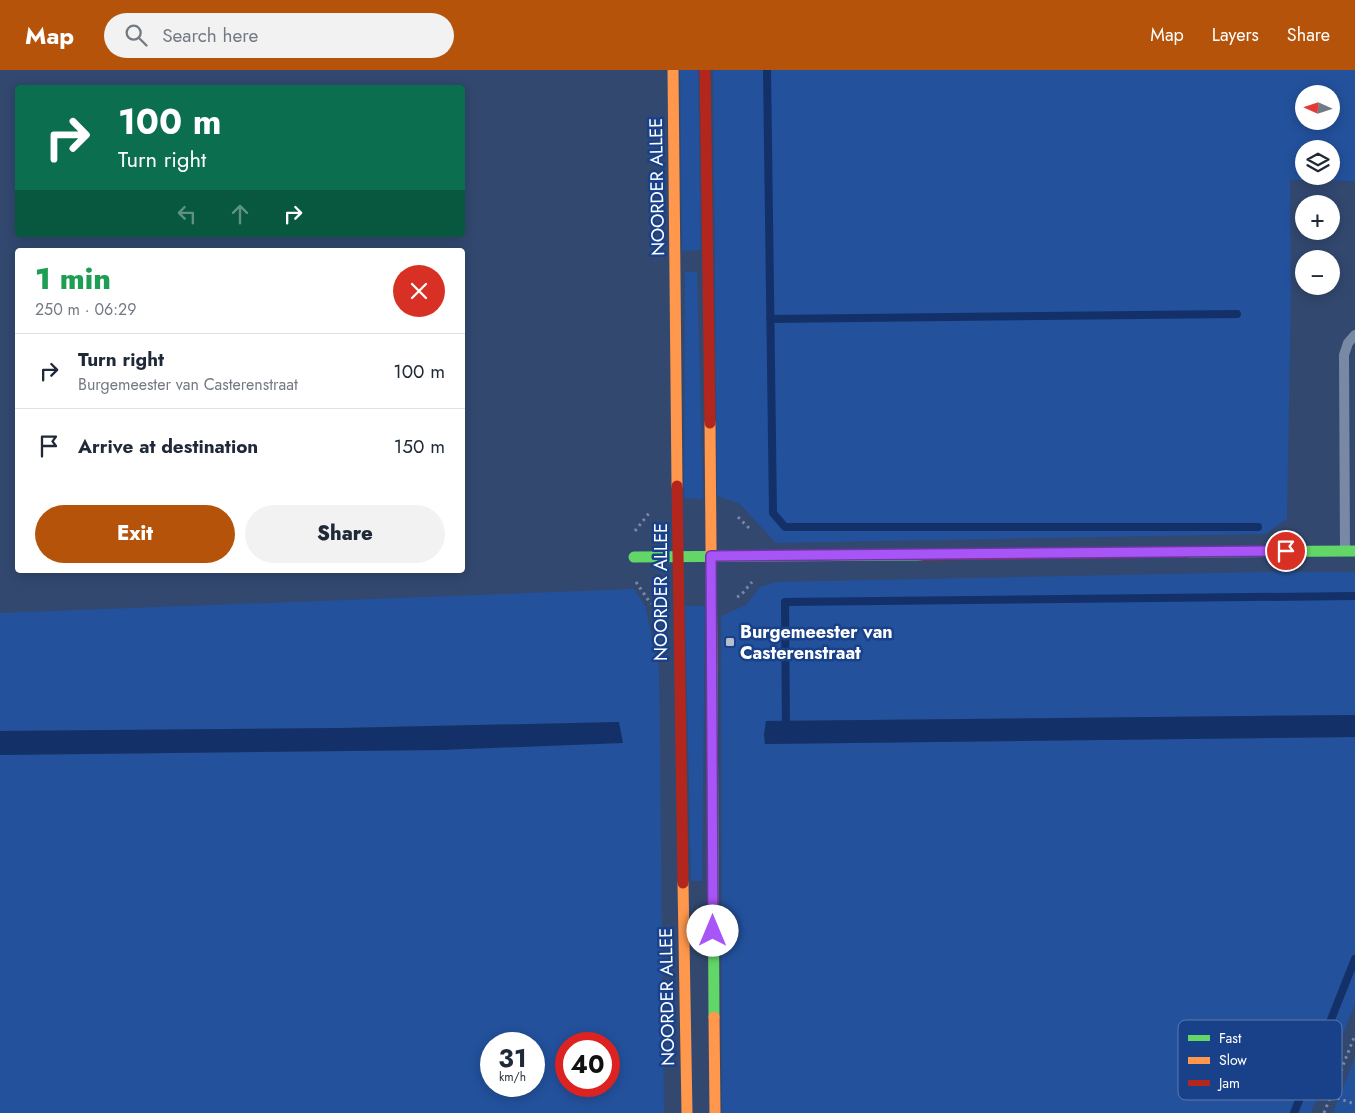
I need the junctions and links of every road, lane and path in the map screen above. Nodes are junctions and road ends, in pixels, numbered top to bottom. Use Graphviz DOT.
graph roads {
  1 [pos="673,70"];
  2 [pos="706,70"];
  3 [pos="1355,335"];
  4 [pos="1350,551"];
  5 [pos="678,556"];
  6 [pos="711,556"];
  7 [pos="634,557"];
  8 [pos="1355,1035"];
  9 [pos="1342,1068"];
  10 [pos="1329,1100"];
  11 [pos="1342,1100"];
  12 [pos="1355,1104"];
  13 [pos="687,1113"];
  14 [pos="715,1113"];
  15 [pos="1324,1113"];
  1 -- 5 [label="street, NOORDER ALLEE"];
  2 -- 6 [label="street"];
  3 -- 4 [label="lane"];
  4 -- 6 [label="street"];
  5 -- 6 [label="street"];
  5 -- 7 [label="street"];
  5 -- 13 [label="street, NOORDER ALLEE"];
  6 -- 14 [label="street"];
  8 -- 9 [label="path"];
  10 -- 15 [label="path"];
  11 -- 12 [label="path"];
}
